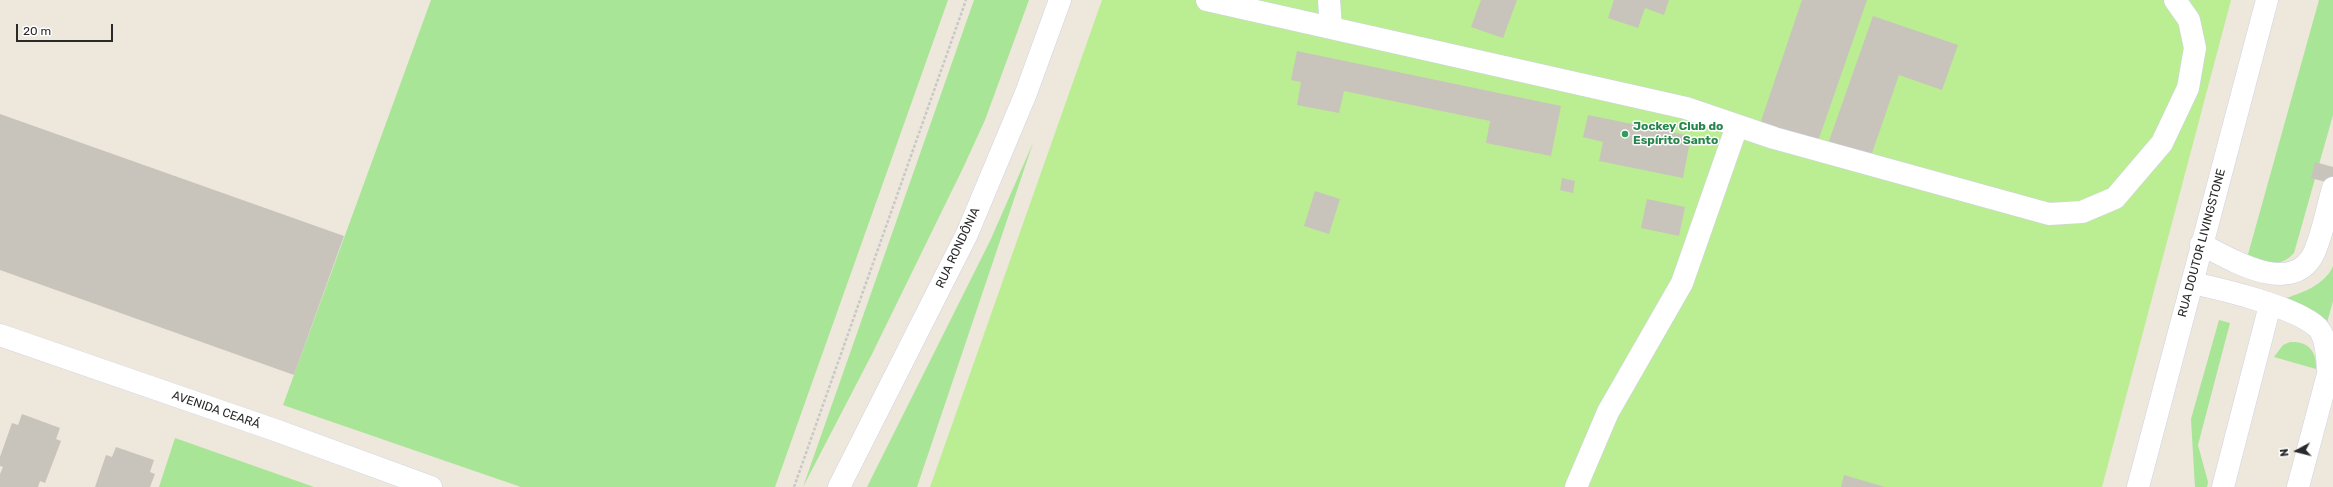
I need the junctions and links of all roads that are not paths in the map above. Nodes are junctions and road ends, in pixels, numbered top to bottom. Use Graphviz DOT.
graph roads {
  1 [pos="1060,0"];
  2 [pos="1207,0"];
  3 [pos="1330,0"];
  4 [pos="2176,0"];
  5 [pos="2267,0"];
  6 [pos="1330,28"];
  7 [pos="1737,126"];
  8 [pos="2333,188"];
  9 [pos="2201,244"];
  10 [pos="2192,283"];
  11 [pos="2270,305"];
  12 [pos="0,335"];
  13 [pos="2331,362"];
  14 [pos="431,487"];
  15 [pos="839,487"];
  16 [pos="1576,487"];
  17 [pos="2138,487"];
  18 [pos="2223,487"];
  19 [pos="2298,487"];
  1 -- 15 [label="street, RUA RONDÔNIA"];
  2 -- 6 [label="street"];
  3 -- 6 [label="street"];
  4 -- 7 [label="street"];
  5 -- 9 [label="street, RUA DOUTOR LIVINGSTONE"];
  6 -- 7 [label="street"];
  7 -- 16 [label="street"];
  8 -- 9 [label="street"];
  9 -- 10 [label="street, RUA DOUTOR LIVINGSTONE"];
  10 -- 11 [label="street"];
  10 -- 17 [label="street, RUA DOUTOR LIVINGSTONE"];
  11 -- 13 [label="street"];
  11 -- 18 [label="street"];
  12 -- 14 [label="street, AVENIDA CEARÁ"];
  13 -- 19 [label="street"];
}
